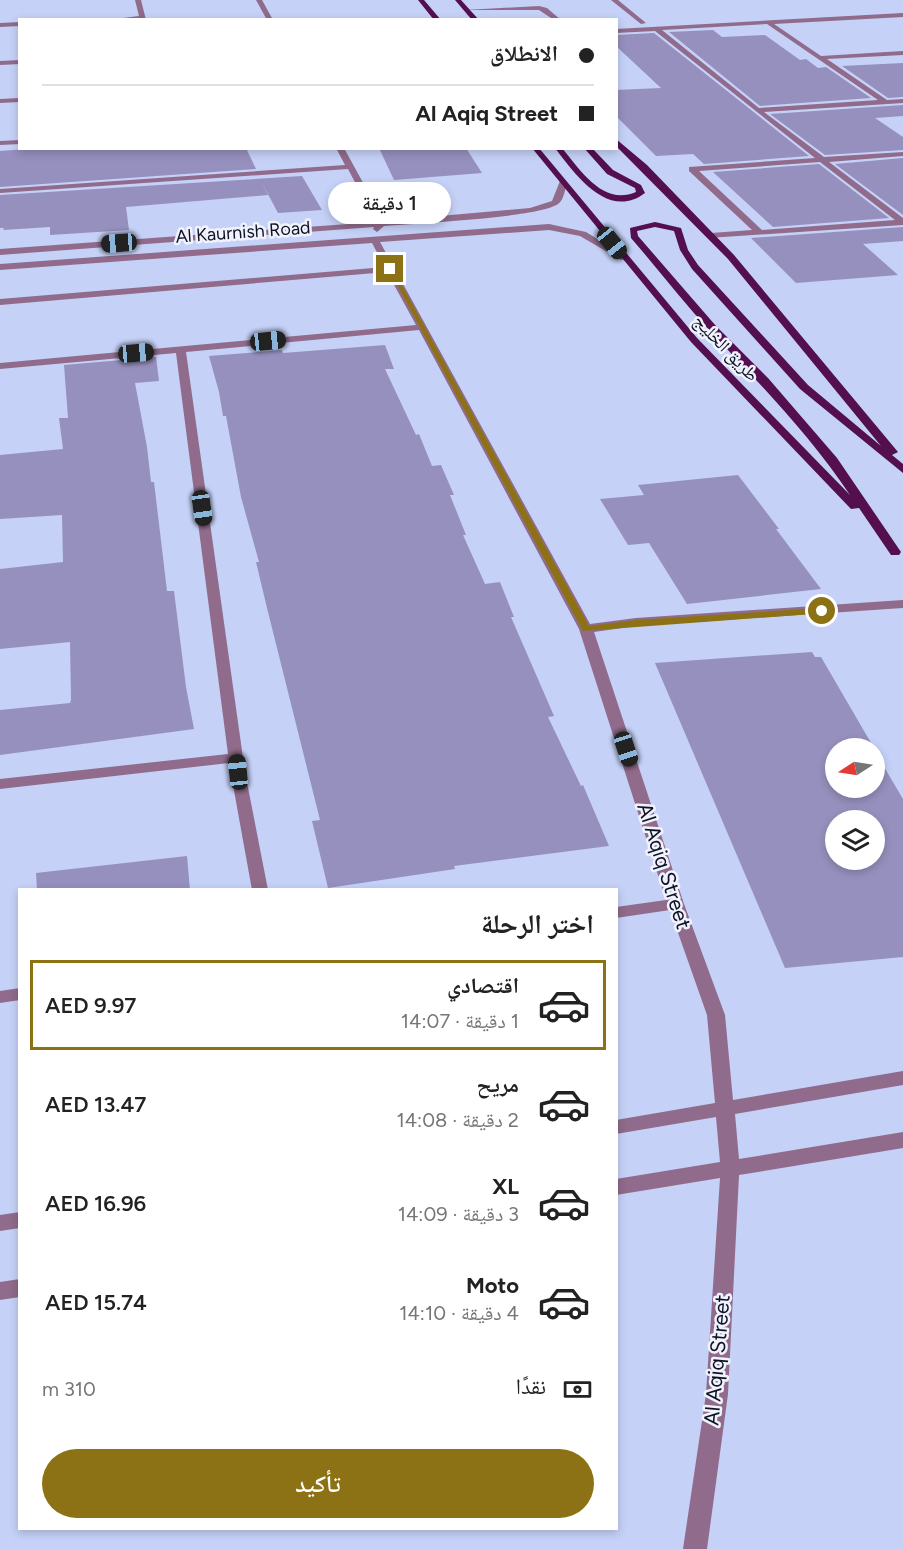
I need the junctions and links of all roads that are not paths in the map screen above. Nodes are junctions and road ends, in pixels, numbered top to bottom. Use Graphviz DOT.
graph roads {
  1 [pos="138,0"];
  2 [pos="259,0"];
  3 [pos="422,0"];
  4 [pos="458,0"];
  5 [pos="614,0"];
  6 [pos="903,9"];
  7 [pos="466,10"];
  8 [pos="903,15"];
  9 [pos="143,18"];
  10 [pos="269,18"];
  11 [pos="435,18"];
  12 [pos="476,18"];
  13 [pos="556,18"];
  14 [pos="767,22"];
  15 [pos="643,23"];
  16 [pos="18,24"];
  17 [pos="618,24"];
  18 [pos="0,25"];
  19 [pos="655,28"];
  20 [pos="618,30"];
  21 [pos="903,53"];
  22 [pos="18,56"];
  23 [pos="0,57"];
  24 [pos="819,58"];
  25 [pos="18,62"];
  26 [pos="0,63"];
  27 [pos="18,100"];
  28 [pos="0,101"];
  29 [pos="903,101"];
  30 [pos="885,102"];
  31 [pos="757,110"];
  32 [pos="18,142"];
  33 [pos="0,143"];
  34 [pos="618,143"];
  35 [pos="341,150"];
  36 [pos="537,150"];
  37 [pos="560,150"];
  38 [pos="589,150"];
  39 [pos="903,154"];
  40 [pos="820,160"];
  41 [pos="350,167"];
  42 [pos="563,183"];
  43 [pos="0,191"];
  44 [pos="903,222"];
  45 [pos="381,224"];
  46 [pos="759,232"];
  47 [pos="711,236"];
  48 [pos="374,239"];
  49 [pos="248,248"];
  50 [pos="0,252"];
  51 [pos="624,258"];
  52 [pos="0,267"];
  53 [pos="390,269"];
  54 [pos="0,302"];
  55 [pos="421,327"];
  56 [pos="181,349"];
  57 [pos="0,366"];
  58 [pos="903,465"];
  59 [pos="903,470"];
  60 [pos="895,552"];
  61 [pos="903,562"];
  62 [pos="903,604"];
  63 [pos="586,629"];
  64 [pos="236,758"];
  65 [pos="0,784"];
  66 [pos="260,888"];
  67 [pos="676,904"];
  68 [pos="618,912"];
  69 [pos="18,994"];
  70 [pos="0,997"];
  71 [pos="903,1078"];
  72 [pos="724,1111"];
  73 [pos="618,1127"];
  74 [pos="903,1140"];
  75 [pos="730,1168"];
  76 [pos="618,1187"];
  77 [pos="18,1220"];
  78 [pos="0,1223"];
  79 [pos="18,1288"];
  80 [pos="0,1291"];
  81 [pos="695,1549"];
  1 -- 9 [label="street"];
  2 -- 10 [label="street"];
  3 -- 11 [label="main road"];
  4 -- 7 [label="main road"];
  5 -- 15 [label="street"];
  6 -- 15 [label="street"];
  7 -- 12 [label="main road"];
  7 -- 13 [label="street"];
  8 -- 14 [label="street"];
  14 -- 19 [label="street"];
  14 -- 24 [label="street"];
  15 -- 17 [label="street"];
  16 -- 18 [label="street"];
  19 -- 20 [label="street"];
  19 -- 31 [label="street"];
  21 -- 24 [label="street"];
  22 -- 23 [label="street"];
  24 -- 30 [label="street"];
  25 -- 26 [label="street"];
  27 -- 28 [label="street"];
  29 -- 30 [label="street"];
  30 -- 31 [label="street"];
  31 -- 40 [label="street"];
  32 -- 33 [label="street"];
  34 -- 47 [label="main road"];
  35 -- 41 [label="street"];
  36 -- 42 [label="main road, طريق الخليج"];
  37 -- 38 [label="main road"];
  39 -- 40 [label="street"];
  40 -- 44 [label="street"];
  40 -- 46 [label="street"];
  41 -- 43 [label="street"];
  41 -- 45 [label="street"];
  42 -- 45 [label="street, Al Kaurnish Road"];
  42 -- 51 [label="main road, طريق الخليج"];
  44 -- 46 [label="street"];
  45 -- 49 [label="street"];
  45 -- 50 [label="street, Al Kaurnish Road"];
  46 -- 47 [label="street"];
  47 -- 58 [label="main road"];
  48 -- 49 [label="street, Al Kaurnish Road"];
  48 -- 51 [label="street, Al Kaurnish Road"];
  48 -- 53 [label="street, Al Aqiq Street"];
  49 -- 52 [label="street, Al Kaurnish Road"];
  51 -- 60 [label="main road, طريق الخليج"];
  53 -- 54 [label="street"];
  53 -- 55 [label="street, Al Aqiq Street"];
  55 -- 56 [label="street"];
  55 -- 63 [label="street, Al Aqiq Street"];
  56 -- 57 [label="street"];
  56 -- 64 [label="street"];
  59 -- 60 [label="main road"];
  60 -- 61 [label="main road, طريق الخليج"];
  62 -- 63 [label="street"];
  63 -- 67 [label="street, Al Aqiq Street"];
  64 -- 65 [label="street"];
  64 -- 66 [label="street"];
  67 -- 68 [label="street"];
  67 -- 72 [label="street, Al Aqiq Street"];
  69 -- 70 [label="street"];
  71 -- 72 [label="street"];
  72 -- 73 [label="street"];
  72 -- 75 [label="street, Al Aqiq Street"];
  74 -- 75 [label="street"];
  75 -- 76 [label="street"];
  75 -- 81 [label="street, Al Aqiq Street"];
  77 -- 78 [label="street"];
  79 -- 80 [label="street"];
}
